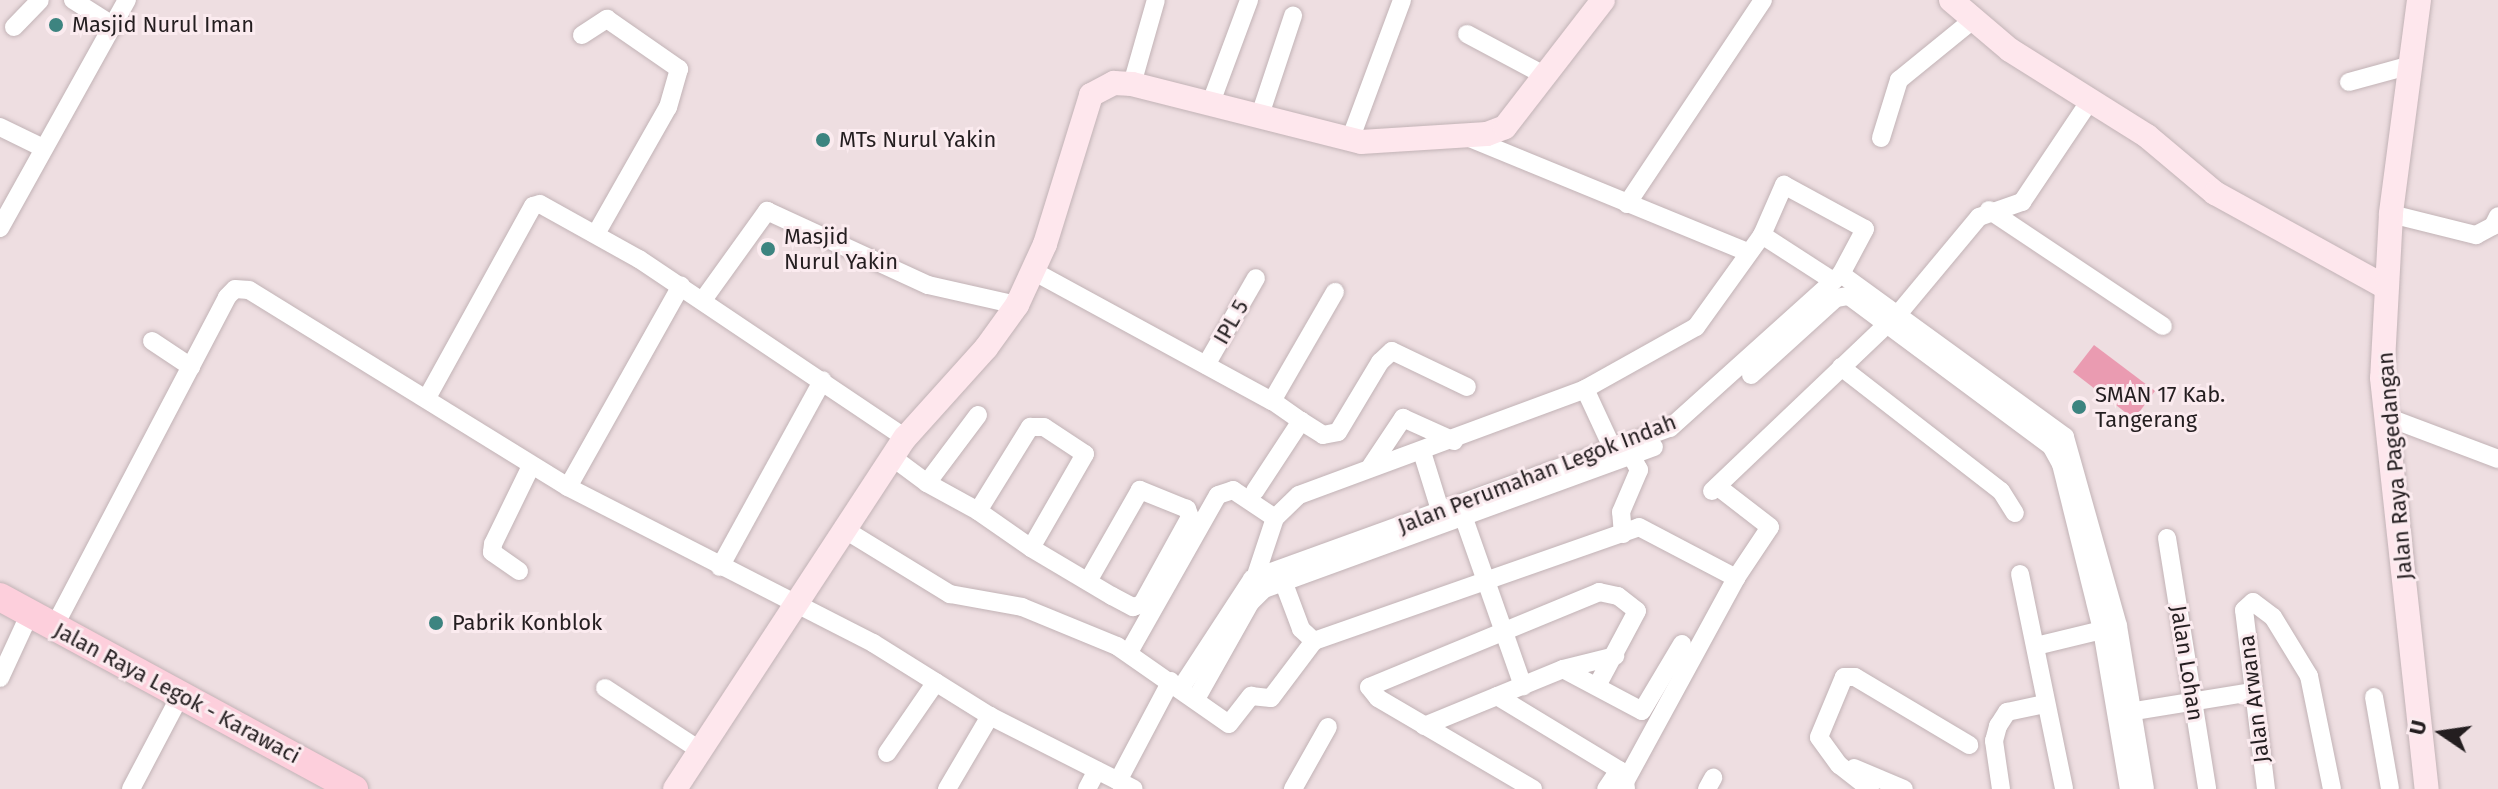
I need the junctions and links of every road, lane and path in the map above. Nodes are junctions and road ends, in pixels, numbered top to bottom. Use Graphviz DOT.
graph roads {
  1 [pos="40,0"];
  2 [pos="73,0"];
  3 [pos="127,0"];
  4 [pos="1156,0"];
  5 [pos="1249,0"];
  6 [pos="1402,0"];
  7 [pos="1603,0"];
  8 [pos="1763,0"];
  9 [pos="1951,0"];
  10 [pos="2419,0"];
  11 [pos="1293,16"];
  12 [pos="1974,19"];
  13 [pos="114,26"];
  14 [pos="14,27"];
  15 [pos="1467,34"];
  16 [pos="582,35"];
  17 [pos="2411,65"];
  18 [pos="1542,74"];
  19 [pos="2349,82"];
  20 [pos="1132,84"];
  21 [pos="2091,99"];
  22 [pos="1210,105"];
  23 [pos="1259,118"];
  24 [pos="0,127"];
  25 [pos="1467,137"];
  26 [pos="1881,138"];
  27 [pos="1350,140"];
  28 [pos="41,147"];
  29 [pos="1627,204"];
  30 [pos="1989,210"];
  31 [pos="2391,214"];
  32 [pos="2498,216"];
  33 [pos="0,228"];
  34 [pos="597,232"];
  35 [pos="1762,235"];
  36 [pos="1748,252"];
  37 [pos="1035,272"];
  38 [pos="1837,277"];
  39 [pos="1256,278"];
  40 [pos="681,286"];
  41 [pos="2385,287"];
  42 [pos="1335,292"];
  43 [pos="703,300"];
  44 [pos="1017,305"];
  45 [pos="1893,318"];
  46 [pos="2163,326"];
  47 [pos="152,341"];
  48 [pos="1206,365"];
  49 [pos="191,367"];
  50 [pos="1841,367"];
  51 [pos="823,380"];
  52 [pos="1467,387"];
  53 [pos="1585,389"];
  54 [pos="428,396"];
  55 [pos="1272,401"];
  56 [pos="978,415"];
  57 [pos="2387,417"];
  58 [pos="1301,421"];
  59 [pos="1454,441"];
  60 [pos="898,447"];
  61 [pos="1422,452"];
  62 [pos="1621,455"];
  63 [pos="2498,459"];
  64 [pos="531,466"];
  65 [pos="1371,466"];
  66 [pos="927,483"];
  67 [pos="568,487"];
  68 [pos="1255,491"];
  69 [pos="978,511"];
  70 [pos="1441,513"];
  71 [pos="2015,513"];
  72 [pos="1462,514"];
  73 [pos="1275,518"];
  74 [pos="847,531"];
  75 [pos="1623,534"];
  76 [pos="2167,538"];
  77 [pos="1031,548"];
  78 [pos="720,567"];
  79 [pos="519,571"];
  80 [pos="1280,574"];
  81 [pos="2020,574"];
  82 [pos="1736,578"];
  83 [pos="1088,581"];
  84 [pos="1486,585"];
  85 [pos="1254,586"];
  86 [pos="0,597"];
  87 [pos="796,607"];
  88 [pos="42,620"];
  89 [pos="2102,630"];
  90 [pos="1504,632"];
  91 [pos="1314,641"];
  92 [pos="1682,644"];
  93 [pos="2036,646"];
  94 [pos="1129,652"];
  95 [pos="1615,656"];
  96 [pos="1563,669"];
  97 [pos="0,678"];
  98 [pos="936,682"];
  99 [pos="1523,686"];
  100 [pos="1597,686"];
  101 [pos="605,688"];
  102 [pos="1183,689"];
  103 [pos="2251,692"];
  104 [pos="181,694"];
  105 [pos="1497,696"];
  106 [pos="2374,697"];
  107 [pos="2193,701"];
  108 [pos="2045,704"];
  109 [pos="2124,713"];
  110 [pos="990,716"];
  111 [pos="1424,726"];
  112 [pos="1328,727"];
  113 [pos="1969,745"];
  114 [pos="701,751"];
  115 [pos="887,753"];
  116 [pos="1839,765"];
  117 [pos="1097,770"];
  118 [pos="1126,785"];
  119 [pos="131,789"];
  120 [pos="354,789"];
  121 [pos="675,789"];
  122 [pos="947,789"];
  123 [pos="1087,789"];
  124 [pos="1293,789"];
  125 [pos="1533,789"];
  126 [pos="1606,789"];
  127 [pos="1626,789"];
  128 [pos="1870,789"];
  129 [pos="1904,789"];
  130 [pos="2001,789"];
  131 [pos="2064,789"];
  132 [pos="2129,789"];
  133 [pos="2145,789"];
  134 [pos="2207,789"];
  135 [pos="2266,789"];
  136 [pos="2332,789"];
  137 [pos="2390,789"];
  138 [pos="2427,789"];
  1 -- 14 [label="street"];
  2 -- 13 [label="street"];
  3 -- 13 [label="street"];
  4 -- 20 [label="street"];
  5 -- 22 [label="street"];
  6 -- 27 [label="street"];
  7 -- 18 [label="street"];
  8 -- 29 [label="street"];
  9 -- 12 [label="street"];
  10 -- 17 [label="street, Jalan Raya Pagedangan"];
  11 -- 23 [label="street"];
  12 -- 21 [label="street"];
  12 -- 26 [label="street"];
  13 -- 28 [label="street"];
  15 -- 18 [label="street"];
  16 -- 34 [label="street"];
  17 -- 19 [label="street"];
  17 -- 31 [label="street, Jalan Raya Pagedangan"];
  18 -- 25 [label="street"];
  20 -- 22 [label="street"];
  20 -- 37 [label="street"];
  21 -- 30 [label="street"];
  21 -- 41 [label="street"];
  22 -- 23 [label="street"];
  23 -- 27 [label="street"];
  24 -- 28 [label="street"];
  25 -- 27 [label="street"];
  25 -- 29 [label="street"];
  28 -- 33 [label="street"];
  29 -- 36 [label="street"];
  30 -- 45 [label="street"];
  30 -- 46 [label="street"];
  31 -- 32 [label="street"];
  31 -- 41 [label="street, Jalan Raya Pagedangan"];
  34 -- 40 [label="street"];
  34 -- 54 [label="street"];
  35 -- 36 [label="street"];
  35 -- 38 [label="street"];
  35 -- 38 [label="street"];
  36 -- 53 [label="street"];
  37 -- 44 [label="street"];
  37 -- 48 [label="street"];
  38 -- 45 [label="street, Jalan Perumahan Legok Indah"];
  38 -- 62 [label="street, Jalan Perumahan Legok Indah"];
  39 -- 48 [label="street, IPL 5"];
  40 -- 43 [label="street"];
  40 -- 67 [label="street"];
  41 -- 57 [label="street, Jalan Raya Pagedangan"];
  42 -- 55 [label="street"];
  43 -- 44 [label="street"];
  43 -- 51 [label="street"];
  44 -- 60 [label="street"];
  45 -- 50 [label="street"];
  45 -- 62 [label="street, Jalan Perumahan Legok Indah"];
  45 -- 89 [label="street, Jalan Perumahan Legok Indah"];
  45 -- 109 [label="street, Jalan Perumahan Legok Indah"];
  47 -- 49 [label="street"];
  48 -- 55 [label="street"];
  49 -- 54 [label="street"];
  49 -- 88 [label="street"];
  50 -- 71 [label="street"];
  50 -- 82 [label="street"];
  51 -- 60 [label="street"];
  51 -- 78 [label="street"];
  52 -- 58 [label="street"];
  53 -- 59 [label="street"];
  53 -- 62 [label="street"];
  54 -- 64 [label="street"];
  55 -- 58 [label="street"];
  56 -- 66 [label="street"];
  57 -- 63 [label="street"];
  57 -- 138 [label="street, Jalan Raya Pagedangan"];
  58 -- 68 [label="street"];
  59 -- 61 [label="street"];
  59 -- 65 [label="street"];
  60 -- 66 [label="street"];
  60 -- 74 [label="street"];
  61 -- 65 [label="street"];
  61 -- 70 [label="street"];
  62 -- 72 [label="street, Jalan Perumahan Legok Indah"];
  62 -- 75 [label="street"];
  64 -- 67 [label="street"];
  64 -- 79 [label="street"];
  65 -- 73 [label="street"];
  66 -- 69 [label="street"];
  67 -- 78 [label="street"];
  69 -- 77 [label="street"];
  69 -- 77 [label="street"];
  70 -- 72 [label="street, Jalan Perumahan Legok Indah"];
  70 -- 80 [label="street, Jalan Perumahan Legok Indah"];
  72 -- 80 [label="street, Jalan Perumahan Legok Indah"];
  72 -- 84 [label="street"];
  73 -- 85 [label="street"];
  73 -- 94 [label="street"];
  74 -- 87 [label="street"];
  74 -- 94 [label="street"];
  75 -- 82 [label="street"];
  75 -- 84 [label="street"];
  76 -- 107 [label="street, Jalan Lohan"];
  77 -- 83 [label="street"];
  78 -- 87 [label="street"];
  80 -- 85 [label="street, Jalan Perumahan Legok Indah"];
  80 -- 91 [label="street"];
  81 -- 93 [label="street"];
  82 -- 127 [label="street"];
  83 -- 83 [label="street"];
  84 -- 90 [label="street"];
  84 -- 91 [label="street"];
  85 -- 102 [label="street"];
  86 -- 88 [label="main road, Jalan Raya Legok - Karawaci"];
  87 -- 98 [label="street"];
  87 -- 114 [label="street"];
  88 -- 97 [label="street"];
  88 -- 104 [label="main road, Jalan Raya Legok - Karawaci"];
  89 -- 93 [label="street"];
  89 -- 109 [label="street, Jalan Perumahan Legok Indah"];
  90 -- 95 [label="street"];
  90 -- 99 [label="street"];
  90 -- 111 [label="street"];
  91 -- 102 [label="street"];
  92 -- 100 [label="street"];
  93 -- 108 [label="street"];
  94 -- 102 [label="street"];
  95 -- 96 [label="street"];
  95 -- 100 [label="street"];
  96 -- 99 [label="street"];
  96 -- 100 [label="street"];
  98 -- 110 [label="street"];
  98 -- 115 [label="street"];
  99 -- 105 [label="street"];
  101 -- 114 [label="street"];
  102 -- 118 [label="street"];
  103 -- 107 [label="street"];
  103 -- 135 [label="street, Jalan Arwana"];
  103 -- 136 [label="street, Jalan Arwana"];
  104 -- 119 [label="street"];
  104 -- 120 [label="main road, Jalan Raya Legok - Karawaci"];
  105 -- 111 [label="street"];
  105 -- 126 [label="street"];
  106 -- 137 [label="street"];
  107 -- 109 [label="street"];
  107 -- 134 [label="street, Jalan Lohan"];
  108 -- 130 [label="street"];
  108 -- 131 [label="street"];
  109 -- 132 [label="street, Jalan Perumahan Legok Indah"];
  109 -- 133 [label="street, Jalan Perumahan Legok Indah"];
  110 -- 117 [label="street"];
  110 -- 122 [label="street"];
  111 -- 125 [label="street"];
  112 -- 124 [label="street"];
  113 -- 116 [label="street"];
  114 -- 121 [label="street"];
  116 -- 128 [label="street"];
  116 -- 129 [label="street"];
  117 -- 118 [label="street"];
  117 -- 123 [label="street"];
}
